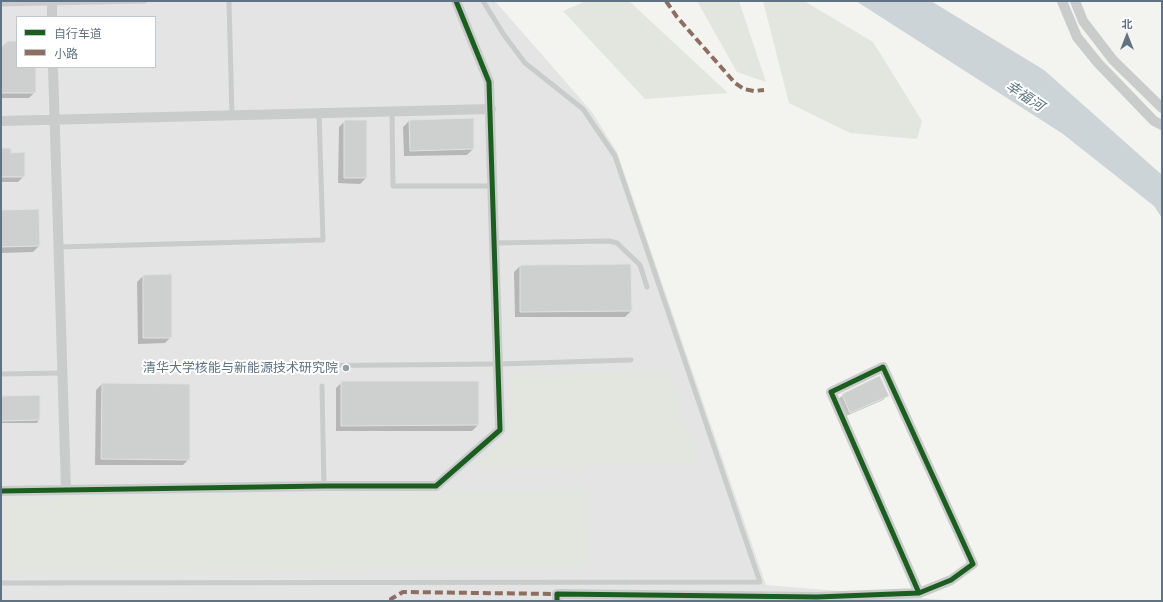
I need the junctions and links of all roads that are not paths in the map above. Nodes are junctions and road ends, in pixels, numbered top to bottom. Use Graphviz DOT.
graph roads {
  1 [pos="145,1"];
  2 [pos="229,1"];
  3 [pos="456,1"];
  4 [pos="483,1"];
  5 [pos="1075,1"];
  6 [pos="52,2"];
  7 [pos="1064,2"];
  8 [pos="1,4"];
  9 [pos="52,16"];
  10 [pos="53,68"];
  11 [pos="1162,108"];
  12 [pos="490,109"];
  13 [pos="392,112"];
  14 [pos="319,114"];
  15 [pos="232,116"];
  16 [pos="54,120"];
  17 [pos="1,121"];
  18 [pos="1162,125"];
  19 [pos="493,186"];
  20 [pos="495,243"];
  21 [pos="58,247"];
  22 [pos="647,287"];
  23 [pos="631,360"];
  24 [pos="499,364"];
  25 [pos="281,366"];
  26 [pos="62,373"];
  27 [pos="1,374"];
  28 [pos="322,386"];
  29 [pos="324,486"];
  30 [pos="66,490"];
  31 [pos="1,491"];
  32 [pos="1,583"];
  33 [pos="919,593"];
  34 [pos="557,601"];
  1 -- 6 [label="lane"];
  2 -- 15 [label="lane"];
  3 -- 12 [label="street"];
  4 -- 32 [label="lane"];
  5 -- 11 [label="street"];
  6 -- 8 [label="lane"];
  6 -- 9 [label="street"];
  7 -- 18 [label="street"];
  10 -- 16 [label="street"];
  12 -- 13 [label="street"];
  12 -- 19 [label="street"];
  13 -- 14 [label="street"];
  13 -- 19 [label="lane"];
  14 -- 15 [label="street"];
  14 -- 21 [label="lane"];
  15 -- 16 [label="street"];
  16 -- 17 [label="street"];
  16 -- 21 [label="street"];
  19 -- 20 [label="street"];
  20 -- 22 [label="lane"];
  20 -- 24 [label="street"];
  21 -- 26 [label="street"];
  23 -- 24 [label="lane"];
  24 -- 25 [label="lane"];
  24 -- 29 [label="street"];
  26 -- 27 [label="lane"];
  26 -- 30 [label="street"];
  28 -- 29 [label="lane"];
  29 -- 30 [label="street"];
  30 -- 31 [label="street"];
  33 -- 33 [label="street"];
  33 -- 34 [label="street"];
}
